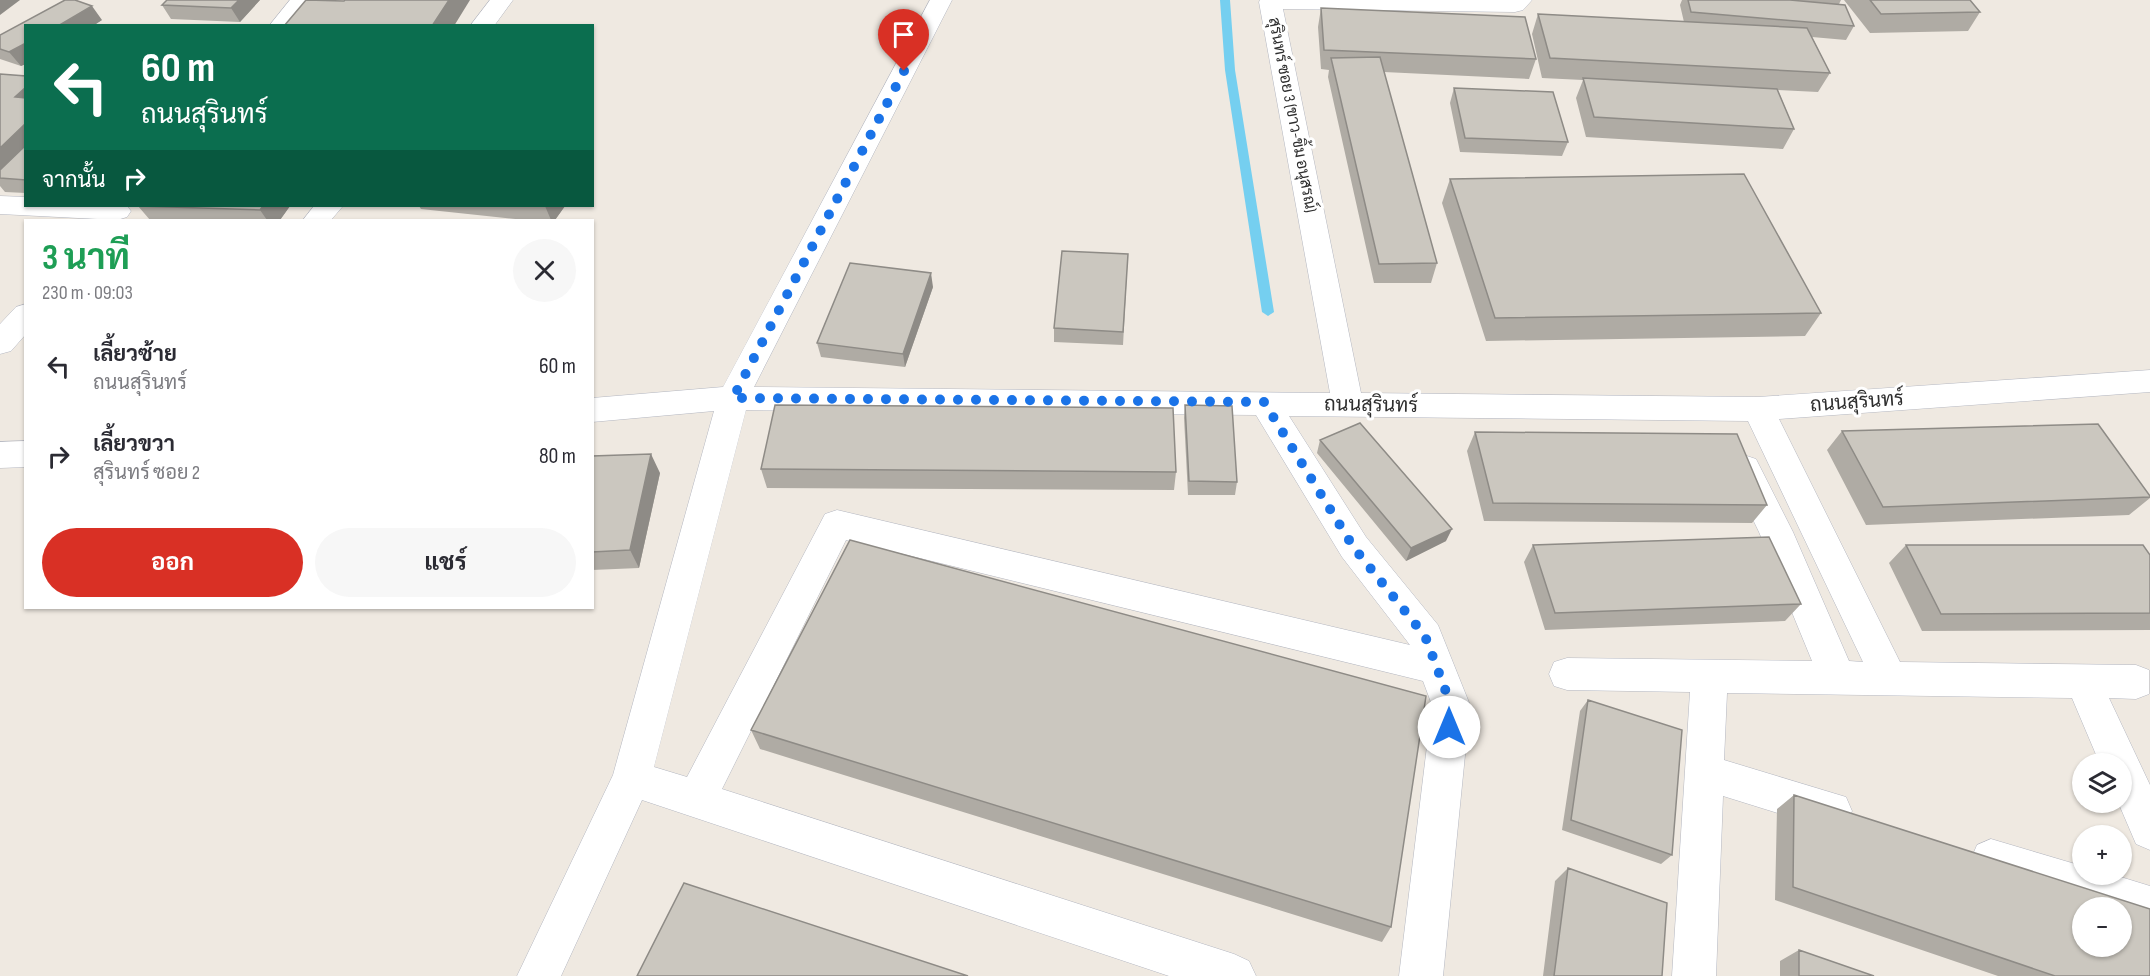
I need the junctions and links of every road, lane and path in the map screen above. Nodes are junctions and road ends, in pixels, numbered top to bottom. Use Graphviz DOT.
graph roads {
  1 [pos="302,0"];
  2 [pos="502,0"];
  3 [pos="941,0"];
  4 [pos="1521,0"];
  5 [pos="1270,1"];
  6 [pos="282,24"];
  7 [pos="483,24"];
  8 [pos="0,205"];
  9 [pos="24,206"];
  10 [pos="33,207"];
  11 [pos="328,207"];
  12 [pos="116,212"];
  13 [pos="317,219"];
  14 [pos="24,316"];
  15 [pos="0,343"];
  16 [pos="2150,381"];
  17 [pos="733,398"];
  18 [pos="1264,402"];
  19 [pos="1348,405"];
  20 [pos="1713,409"];
  21 [pos="1758,409"];
  22 [pos="594,410"];
  23 [pos="24,454"];
  24 [pos="0,455"];
  25 [pos="1437,668"];
  26 [pos="1567,674"];
  27 [pos="1709,675"];
  28 [pos="1838,677"];
  29 [pos="1890,678"];
  30 [pos="2084,681"];
  31 [pos="2136,682"];
  32 [pos="2116,753"];
  33 [pos="1704,772"];
  34 [pos="632,778"];
  35 [pos="2132,789"];
  36 [pos="697,798"];
  37 [pos="1864,820"];
  38 [pos="2150,830"];
  39 [pos="1956,848"];
  40 [pos="2150,907"];
  41 [pos="539,976"];
  42 [pos="1234,976"];
  43 [pos="1421,976"];
  44 [pos="1694,976"];
  1 -- 6 [label="street"];
  2 -- 7 [label="street"];
  3 -- 17 [label="street"];
  4 -- 5 [label="street, สุรินทร์ ซอย 3 (ขาว-ขิ้ม อนุสรณ์)"];
  5 -- 19 [label="street, สุรินทร์ ซอย 3 (ขาว-ขิ้ม อนุสรณ์)"];
  8 -- 9 [label="street"];
  10 -- 12 [label="street"];
  11 -- 13 [label="street"];
  14 -- 15 [label="street"];
  16 -- 21 [label="street, ถนนสุรินทร์"];
  17 -- 18 [label="street, ถนนสุรินทร์"];
  17 -- 22 [label="street, ถนนสุรินทร์"];
  17 -- 34 [label="street"];
  18 -- 19 [label="street, ถนนสุรินทร์"];
  18 -- 25 [label="street"];
  19 -- 20 [label="street, ถนนสุรินทร์"];
  20 -- 21 [label="street, ถนนสุรินทร์"];
  20 -- 28 [label="street"];
  21 -- 29 [label="street"];
  23 -- 24 [label="street"];
  25 -- 36 [label="street"];
  25 -- 43 [label="street"];
  26 -- 27 [label="street"];
  27 -- 28 [label="street"];
  27 -- 33 [label="street"];
  28 -- 29 [label="street"];
  29 -- 30 [label="street"];
  30 -- 31 [label="street"];
  30 -- 32 [label="street"];
  33 -- 37 [label="street"];
  33 -- 44 [label="street"];
  34 -- 36 [label="street"];
  34 -- 41 [label="street"];
  35 -- 38 [label="street"];
  36 -- 42 [label="street"];
  39 -- 40 [label="street"];
}
